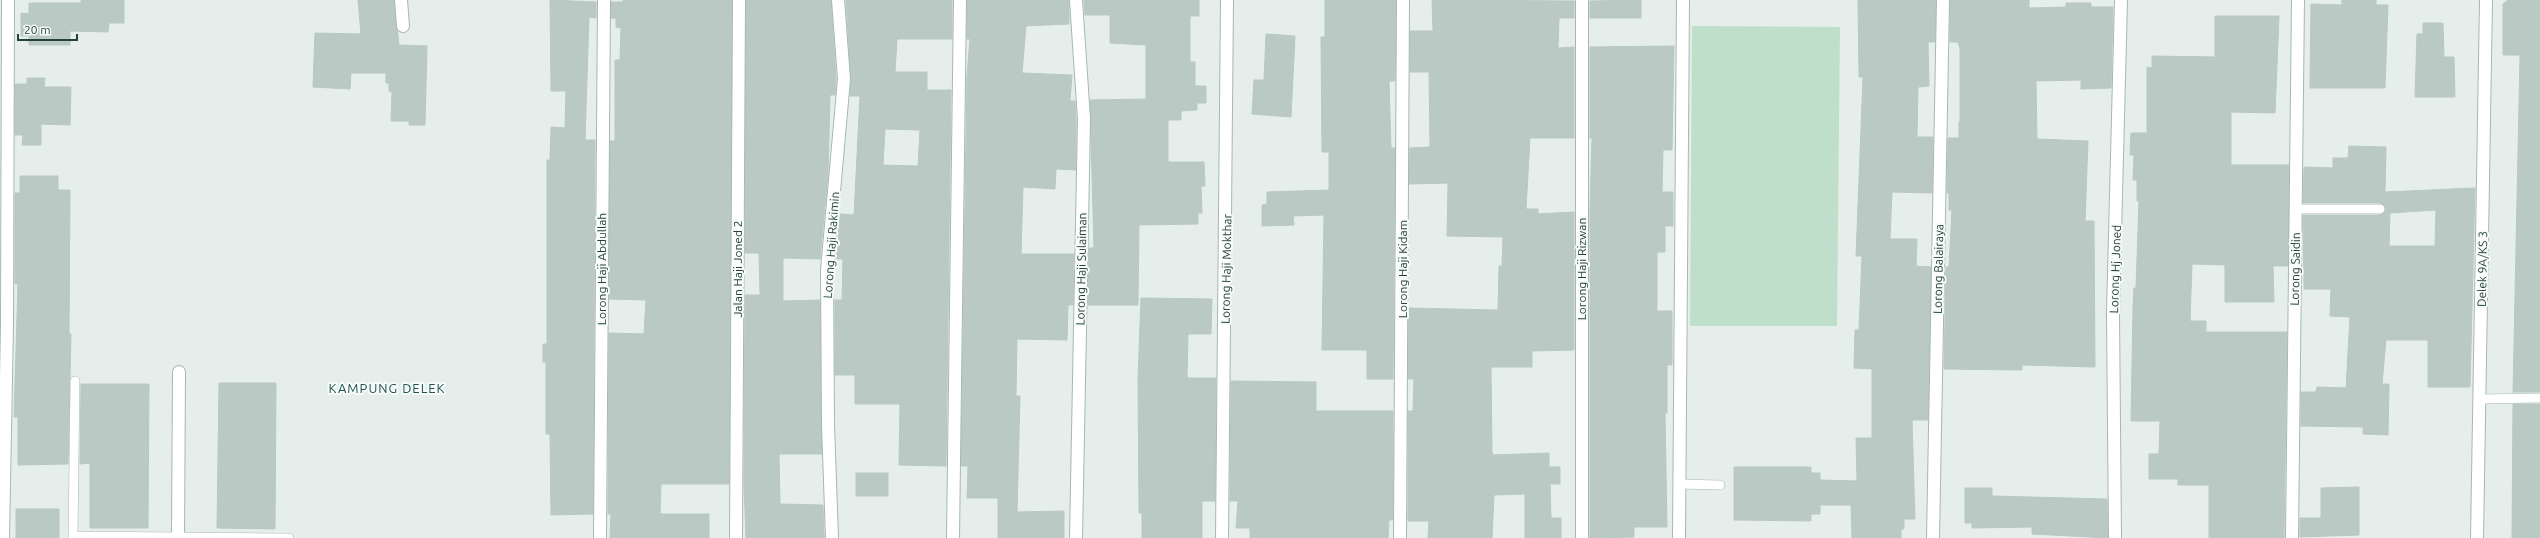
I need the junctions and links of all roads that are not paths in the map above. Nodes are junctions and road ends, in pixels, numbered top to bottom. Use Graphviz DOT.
graph roads {
  1 [pos="8,0"];
  2 [pos="401,0"];
  3 [pos="604,0"];
  4 [pos="739,0"];
  5 [pos="838,0"];
  6 [pos="960,0"];
  7 [pos="1076,0"];
  8 [pos="1227,0"];
  9 [pos="1404,0"];
  10 [pos="1582,0"];
  11 [pos="1683,0"];
  12 [pos="1943,0"];
  13 [pos="2121,0"];
  14 [pos="2298,0"];
  15 [pos="2486,0"];
  16 [pos="403,26"];
  17 [pos="2295,209"];
  18 [pos="2380,209"];
  19 [pos="180,372"];
  20 [pos="75,381"];
  21 [pos="2540,398"];
  22 [pos="2480,399"];
  23 [pos="1679,484"];
  24 [pos="1720,485"];
  25 [pos="73,537"];
  26 [pos="4,538"];
  27 [pos="178,538"];
  28 [pos="289,538"];
  29 [pos="600,538"];
  30 [pos="736,538"];
  31 [pos="832,538"];
  32 [pos="954,538"];
  33 [pos="1076,538"];
  34 [pos="1222,538"];
  35 [pos="1400,538"];
  36 [pos="1582,538"];
  37 [pos="1679,538"];
  38 [pos="1933,538"];
  39 [pos="2115,538"];
  40 [pos="2292,538"];
  41 [pos="2477,538"];
  1 -- 26 [label="street"];
  2 -- 16 [label="street"];
  3 -- 29 [label="street, Lorong Haji Abdullah"];
  4 -- 30 [label="street, Jalan Haji Joned 2"];
  5 -- 31 [label="street, Lorong Haji Rakimin"];
  6 -- 32 [label="street"];
  7 -- 33 [label="street, Lorong Haji Sulaiman"];
  8 -- 34 [label="street, Lorong Haji Mokthar"];
  9 -- 35 [label="street, Lorong Haji Kidam"];
  10 -- 36 [label="street, Lorong Haji Rizwan"];
  11 -- 23 [label="street"];
  12 -- 38 [label="street, Lorong Balairaya"];
  13 -- 39 [label="street, Lorong Hj Joned"];
  14 -- 17 [label="street, Lorong Saidin"];
  15 -- 22 [label="street, Delek 9A/KS 3"];
  17 -- 18 [label="lane"];
  17 -- 40 [label="street, Lorong Saidin"];
  19 -- 27 [label="street"];
  20 -- 25 [label="lane"];
  21 -- 22 [label="lane"];
  22 -- 41 [label="street, Delek 9A/KS 3"];
  23 -- 24 [label="lane"];
  23 -- 37 [label="street"];
  25 -- 27 [label="lane"];
  27 -- 28 [label="lane"];
}
